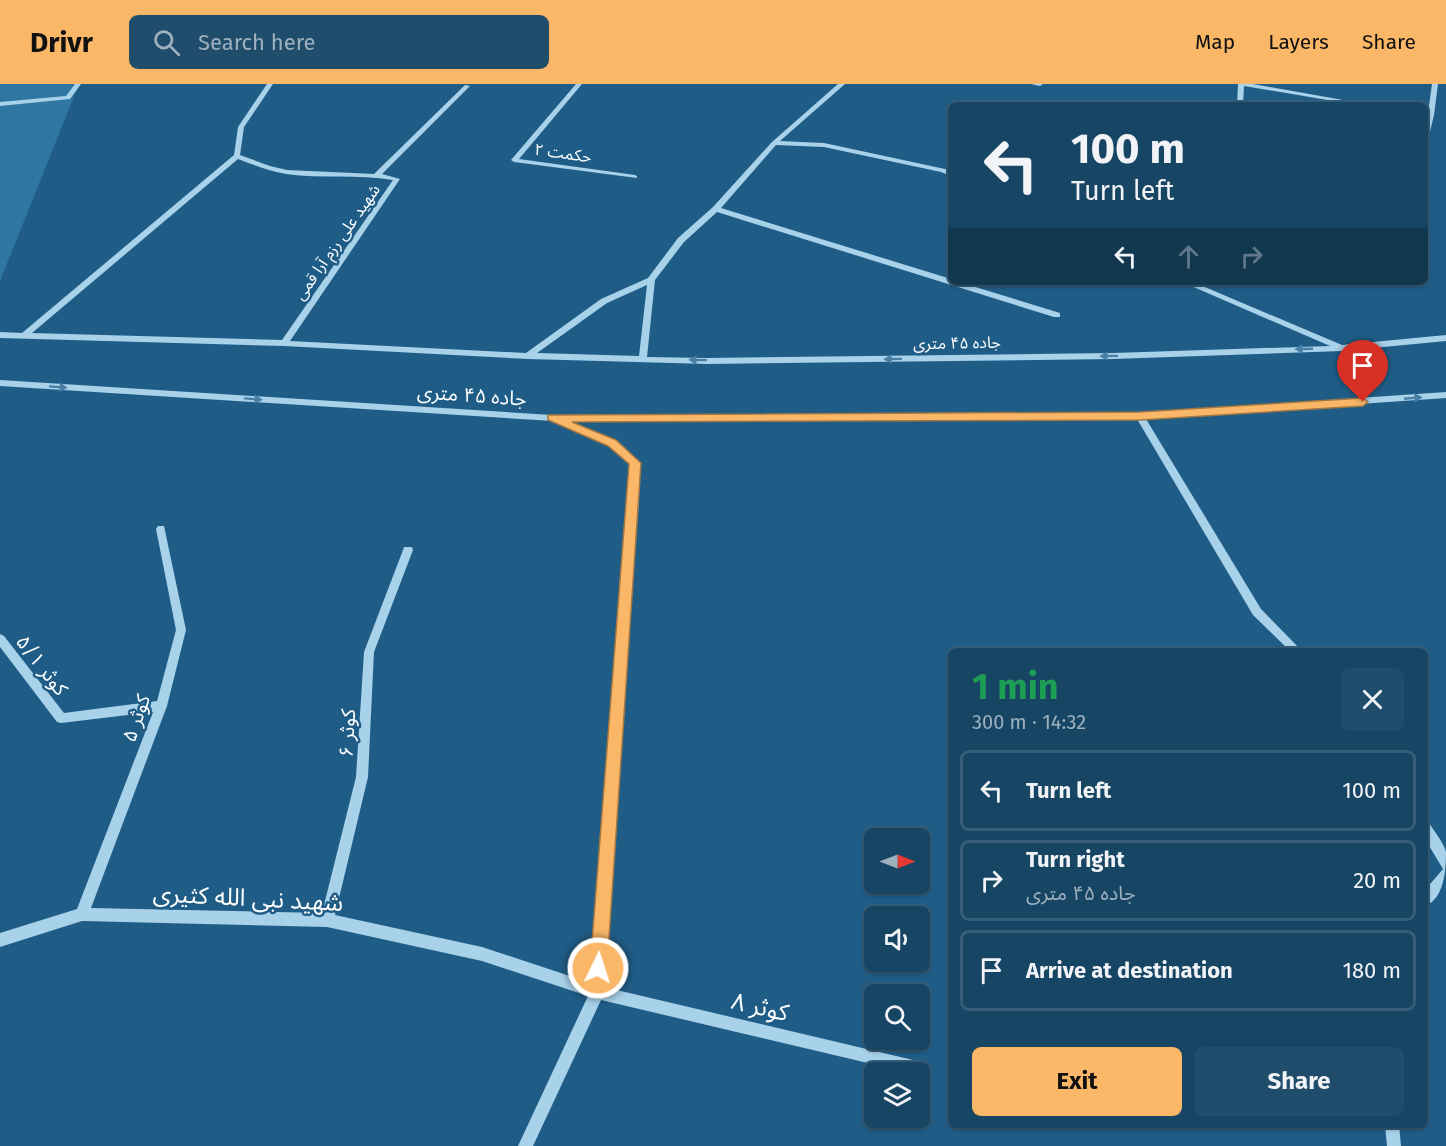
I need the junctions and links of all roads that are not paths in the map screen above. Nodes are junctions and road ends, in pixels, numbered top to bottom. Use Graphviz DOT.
graph roads {
  1 [pos="78,84"];
  2 [pos="270,84"];
  3 [pos="579,84"];
  4 [pos="842,84"];
  5 [pos="1034,84"];
  6 [pos="1040,84"];
  7 [pos="1241,84"];
  8 [pos="1435,84"];
  9 [pos="466,86"];
  10 [pos="1240,102"];
  11 [pos="1350,102"];
  12 [pos="0,104"];
  13 [pos="1428,115"];
  14 [pos="774,143"];
  15 [pos="237,156"];
  16 [pos="948,172"];
  17 [pos="377,175"];
  18 [pos="635,177"];
  19 [pos="716,209"];
  20 [pos="651,280"];
  21 [pos="948,281"];
  22 [pos="960,285"];
  23 [pos="1193,285"];
  24 [pos="1057,315"];
  25 [pos="0,334"];
  26 [pos="24,336"];
  27 [pos="1446,338"];
  28 [pos="284,343"];
  29 [pos="1342,348"];
  30 [pos="528,356"];
  31 [pos="643,359"];
  32 [pos="0,383"];
  33 [pos="1446,395"];
  34 [pos="1140,416"];
  35 [pos="552,418"];
  36 [pos="160,529"];
  37 [pos="408,550"];
  38 [pos="0,639"];
  39 [pos="1294,648"];
  40 [pos="161,706"];
  41 [pos="1428,832"];
  42 [pos="1446,864"];
  43 [pos="1446,874"];
  44 [pos="1428,896"];
  45 [pos="82,914"];
  46 [pos="327,920"];
  47 [pos="0,940"];
  48 [pos="597,992"];
  49 [pos="892,1062"];
  50 [pos="1392,1128"];
  51 [pos="525,1146"];
  52 [pos="1394,1146"];
  1 -- 12 [label="street"];
  2 -- 15 [label="street"];
  3 -- 18 [label="street, حکمت ۲"];
  4 -- 14 [label="street"];
  5 -- 6 [label="street"];
  7 -- 10 [label="street"];
  7 -- 11 [label="street"];
  8 -- 13 [label="street"];
  9 -- 17 [label="street"];
  14 -- 16 [label="street"];
  14 -- 19 [label="street"];
  15 -- 17 [label="street, شهید علی رزم آرا قمی"];
  15 -- 26 [label="street"];
  17 -- 28 [label="street, شهید علی رزم آرا قمی"];
  19 -- 20 [label="street"];
  19 -- 21 [label="street"];
  20 -- 30 [label="street"];
  20 -- 31 [label="street"];
  22 -- 24 [label="street"];
  23 -- 29 [label="street"];
  25 -- 26 [label="street, جاده ۴۵ متری"];
  26 -- 28 [label="street, جاده ۴۵ متری"];
  27 -- 29 [label="street, جاده ۴۵ متری"];
  28 -- 30 [label="street, جاده ۴۵ متری"];
  29 -- 31 [label="street, جاده ۴۵ متری, one-way"];
  30 -- 31 [label="street, جاده ۴۵ متری"];
  32 -- 35 [label="street, جاده ۴۵ متری, one-way"];
  34 -- 33 [label="street, جاده ۴۵ متری, one-way"];
  34 -- 35 [label="street, جاده ۴۵ متری"];
  34 -- 39 [label="street"];
  35 -- 48 [label="street"];
  36 -- 40 [label="street, کوثر ۵"];
  37 -- 46 [label="street, کوثر ۶"];
  38 -- 40 [label="street, کوثر ۵/۱"];
  40 -- 45 [label="street, کوثر ۵"];
  41 -- 42 [label="street"];
  43 -- 44 [label="street"];
  45 -- 46 [label="street, شهید نبی الله کثیری"];
  45 -- 47 [label="street, شهید نبی الله کثیری"];
  46 -- 48 [label="street, شهید نبی الله کثیری"];
  48 -- 49 [label="street, کوثر ۸"];
  48 -- 51 [label="street"];
  50 -- 52 [label="street"];
}
